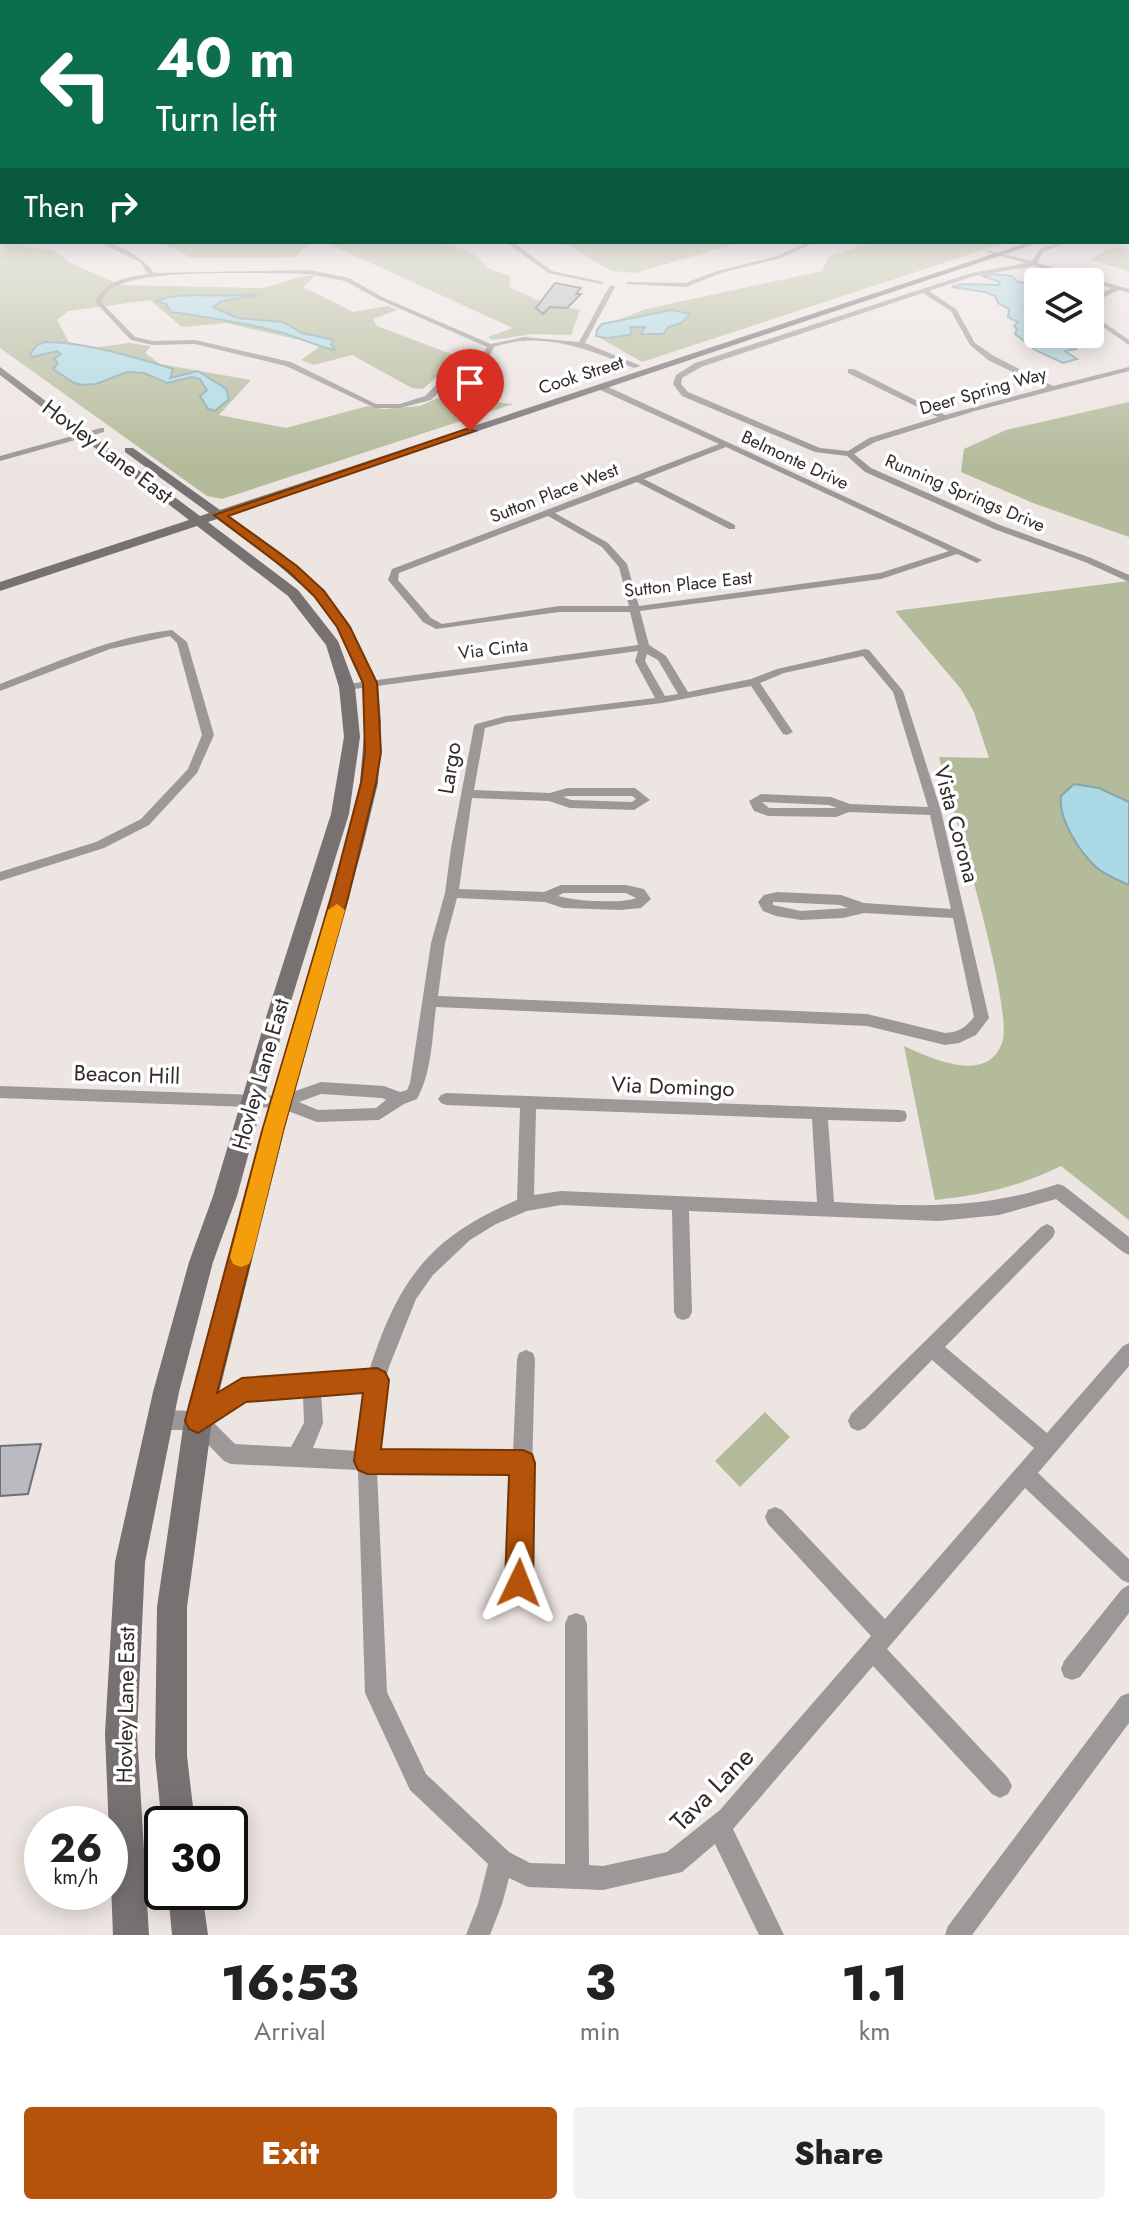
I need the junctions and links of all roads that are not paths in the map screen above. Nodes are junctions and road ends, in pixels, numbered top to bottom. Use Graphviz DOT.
graph roads {
  1 [pos="115,284"];
  2 [pos="356,284"];
  3 [pos="606,284"];
  4 [pos="626,284"];
  5 [pos="645,284"];
  6 [pos="688,284"];
  7 [pos="895,284"];
  8 [pos="902,284"];
  9 [pos="942,284"];
  10 [pos="612,287"];
  11 [pos="1124,288"];
  12 [pos="923,290"];
  13 [pos="1104,296"];
  14 [pos="1104,325"];
  15 [pos="582,341"];
  16 [pos="1129,343"];
  17 [pos="491,346"];
  18 [pos="1,362"];
  19 [pos="637,366"];
  20 [pos="1129,369"];
  21 [pos="851,371"];
  22 [pos="601,387"];
  23 [pos="1051,388"];
  24 [pos="45,403"];
  25 [pos="79,414"];
  26 [pos="486,417"];
  27 [pos="946,418"];
  28 [pos="101,430"];
  29 [pos="87,434"];
  30 [pos="725,445"];
  31 [pos="849,454"];
  32 [pos="397,455"];
  33 [pos="0,459"];
  34 [pos="636,478"];
  35 [pos="549,513"];
  36 [pos="206,515"];
  37 [pos="732,527"];
  38 [pos="954,552"];
  39 [pos="977,560"];
  40 [pos="394,576"];
  41 [pos="0,577"];
  42 [pos="1129,579"];
  43 [pos="0,587"];
  44 [pos="635,609"];
  45 [pos="644,647"];
  46 [pos="865,652"];
  47 [pos="754,682"];
  48 [pos="370,683"];
  49 [pos="347,687"];
  50 [pos="0,688"];
  51 [pos="685,696"];
  52 [pos="662,700"];
  53 [pos="787,732"];
  54 [pos="469,794"];
  55 [pos="550,797"];
  56 [pos="848,808"];
  57 [pos="935,811"];
  58 [pos="0,877"];
  59 [pos="452,893"];
  60 [pos="546,897"];
  61 [pos="863,908"];
  62 [pos="960,914"];
  63 [pos="429,1001"];
  64 [pos="0,1092"];
  65 [pos="254,1099"];
  66 [pos="399,1099"];
  67 [pos="446,1099"];
  68 [pos="281,1102"];
  69 [pos="528,1103"];
  70 [pos="820,1114"];
  71 [pos="899,1116"];
  72 [pos="680,1202"];
  73 [pos="525,1204"];
  74 [pos="826,1209"];
  75 [pos="1047,1232"];
  76 [pos="1129,1247"];
  77 [pos="683,1312"];
  78 [pos="931,1347"];
  79 [pos="1129,1352"];
  80 [pos="526,1359"];
  81 [pos="377,1380"];
  82 [pos="310,1385"];
  83 [pos="160,1420"];
  84 [pos="198,1421"];
  85 [pos="858,1421"];
  86 [pos="1047,1446"];
  87 [pos="296,1457"];
  88 [pos="367,1461"];
  89 [pos="523,1463"];
  90 [pos="1023,1473"];
  91 [pos="775,1517"];
  92 [pos="1129,1573"];
  93 [pos="519,1583"];
  94 [pos="1129,1596"];
  95 [pos="576,1624"];
  96 [pos="879,1642"];
  97 [pos="1072,1669"];
  98 [pos="1129,1704"];
  99 [pos="1000,1786"];
  100 [pos="176,1806"];
  101 [pos="719,1825"];
  102 [pos="501,1860"];
  103 [pos="577,1877"];
  104 [pos="187,1910"];
  105 [pos="131,1935"];
  106 [pos="190,1935"];
  107 [pos="478,1935"];
  108 [pos="772,1935"];
  109 [pos="957,1935"];
  1 -- 17 [label="street"];
  2 -- 17 [label="street"];
  3 -- 10 [label="street"];
  4 -- 10 [label="street"];
  5 -- 6 [label="street"];
  7 -- 19 [label="main road, Cook Street"];
  8 -- 22 [label="main road, Cook Street"];
  9 -- 12 [label="street"];
  10 -- 15 [label="street"];
  11 -- 13 [label="street"];
  12 -- 23 [label="street"];
  12 -- 31 [label="street, Running Springs Drive"];
  14 -- 16 [label="street"];
  15 -- 17 [label="street"];
  15 -- 19 [label="street"];
  18 -- 24 [label="main road, Hovley Lane East"];
  18 -- 25 [label="main road, Hovley Lane East"];
  19 -- 22 [label="main road"];
  19 -- 26 [label="main road, Cook Street"];
  20 -- 23 [label="street, Deer Spring Way"];
  21 -- 27 [label="street"];
  22 -- 30 [label="street, Belmonte Drive"];
  22 -- 32 [label="main road, Cook Street"];
  23 -- 27 [label="street, Deer Spring Way"];
  24 -- 25 [label="main road"];
  24 -- 29 [label="main road, Hovley Lane East"];
  25 -- 28 [label="main road, Hovley Lane East"];
  26 -- 32 [label="main road"];
  26 -- 36 [label="main road, Cook Street"];
  27 -- 31 [label="street, Deer Spring Way"];
  28 -- 29 [label="street"];
  28 -- 36 [label="main road, Hovley Lane East"];
  29 -- 33 [label="street"];
  29 -- 36 [label="main road, Hovley Lane East"];
  30 -- 34 [label="street, Sutton Place West"];
  30 -- 38 [label="street, Belmonte Drive"];
  31 -- 42 [label="street, Running Springs Drive"];
  32 -- 36 [label="main road, Cook Street"];
  34 -- 35 [label="street, Sutton Place West"];
  34 -- 37 [label="street"];
  35 -- 40 [label="street, Sutton Place West"];
  35 -- 44 [label="street"];
  36 -- 41 [label="main road, Cook Street"];
  36 -- 43 [label="main road, Cook Street"];
  36 -- 48 [label="main road, Hovley Lane East"];
  36 -- 49 [label="main road, Hovley Lane East"];
  38 -- 39 [label="street, Belmonte Drive"];
  38 -- 44 [label="street, Sutton Place East"];
  40 -- 44 [label="street, Sutton Place East"];
  44 -- 45 [label="street"];
  45 -- 48 [label="street, Via Cinta"];
  45 -- 51 [label="street"];
  45 -- 52 [label="street"];
  46 -- 47 [label="street, Largo"];
  46 -- 57 [label="street, Vista Corona"];
  47 -- 51 [label="street, Largo"];
  47 -- 53 [label="street"];
  48 -- 49 [label="street, Via Cinta"];
  48 -- 68 [label="main road, Hovley Lane East"];
  49 -- 65 [label="main road, Hovley Lane East"];
  50 -- 58 [label="street"];
  51 -- 52 [label="street, Largo"];
  52 -- 54 [label="street, Largo"];
  54 -- 55 [label="street"];
  54 -- 59 [label="street, Largo"];
  55 -- 55 [label="street"];
  56 -- 56 [label="street"];
  56 -- 57 [label="street"];
  57 -- 62 [label="street, Vista Corona"];
  59 -- 60 [label="street"];
  59 -- 63 [label="street, Largo"];
  60 -- 60 [label="street"];
  61 -- 61 [label="street"];
  61 -- 62 [label="street"];
  62 -- 63 [label="street, Vista Corona"];
  63 -- 66 [label="street, Largo"];
  64 -- 65 [label="street, Beacon Hill"];
  65 -- 68 [label="street"];
  65 -- 83 [label="main road, Hovley Lane East"];
  66 -- 68 [label="street"];
  66 -- 68 [label="street"];
  67 -- 69 [label="street, Via Domingo"];
  68 -- 84 [label="main road, Hovley Lane East"];
  69 -- 70 [label="street, Via Domingo"];
  69 -- 73 [label="street"];
  70 -- 71 [label="street, Via Domingo"];
  70 -- 74 [label="street"];
  72 -- 73 [label="street, Tava Lane"];
  72 -- 74 [label="street, Tava Lane"];
  72 -- 77 [label="street"];
  73 -- 81 [label="street, Tava Lane"];
  74 -- 76 [label="street, Tava Lane"];
  75 -- 78 [label="street"];
  78 -- 85 [label="street"];
  78 -- 86 [label="street"];
  79 -- 86 [label="street, Tava Lane"];
  80 -- 89 [label="street"];
  81 -- 82 [label="street"];
  81 -- 88 [label="street, Tava Lane"];
  82 -- 84 [label="street"];
  82 -- 87 [label="street"];
  83 -- 84 [label="street"];
  83 -- 105 [label="main road, Hovley Lane East"];
  84 -- 87 [label="street"];
  84 -- 100 [label="main road, Hovley Lane East"];
  86 -- 90 [label="street, Tava Lane"];
  87 -- 88 [label="street"];
  88 -- 89 [label="street"];
  88 -- 102 [label="street, Tava Lane"];
  89 -- 93 [label="street"];
  90 -- 92 [label="street"];
  90 -- 96 [label="street, Tava Lane"];
  91 -- 96 [label="street"];
  94 -- 97 [label="street"];
  95 -- 103 [label="street"];
  96 -- 99 [label="street"];
  96 -- 101 [label="street, Tava Lane"];
  98 -- 109 [label="street"];
  101 -- 103 [label="street, Tava Lane"];
  101 -- 108 [label="street"];
  102 -- 103 [label="street, Tava Lane"];
  102 -- 107 [label="street"];
  104 -- 106 [label="main road"];
}
